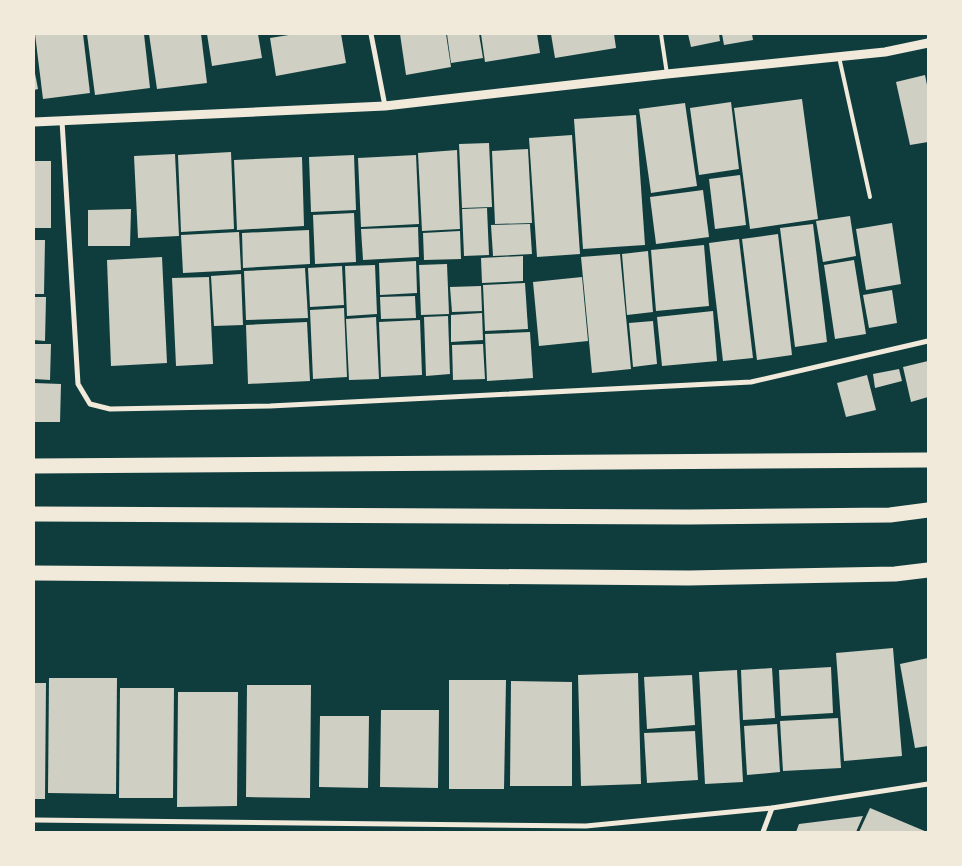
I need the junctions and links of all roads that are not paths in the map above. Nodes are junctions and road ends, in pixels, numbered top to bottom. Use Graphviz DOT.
graph roads {
  1 [pos="372,34"];
  2 [pos="662,34"];
  3 [pos="928,43"];
  4 [pos="839,57"];
  5 [pos="667,74"];
  6 [pos="385,106"];
  7 [pos="62,120"];
  8 [pos="34,122"];
  9 [pos="870,197"];
  10 [pos="928,341"];
  11 [pos="928,460"];
  12 [pos="34,466"];
  13 [pos="928,510"];
  14 [pos="34,514"];
  15 [pos="928,570"];
  16 [pos="34,573"];
  17 [pos="928,784"];
  18 [pos="772,808"];
  19 [pos="34,820"];
  20 [pos="763,832"];
  1 -- 6 [label="street"];
  2 -- 5 [label="lane"];
  3 -- 4 [label="street"];
  4 -- 5 [label="street"];
  4 -- 9 [label="lane"];
  5 -- 6 [label="street"];
  6 -- 7 [label="street"];
  7 -- 8 [label="street"];
  7 -- 10 [label="street"];
  11 -- 12 [label="highway"];
  13 -- 14 [label="highway"];
  15 -- 16 [label="highway"];
  17 -- 18 [label="street"];
  18 -- 19 [label="street"];
  18 -- 20 [label="street"];
}
